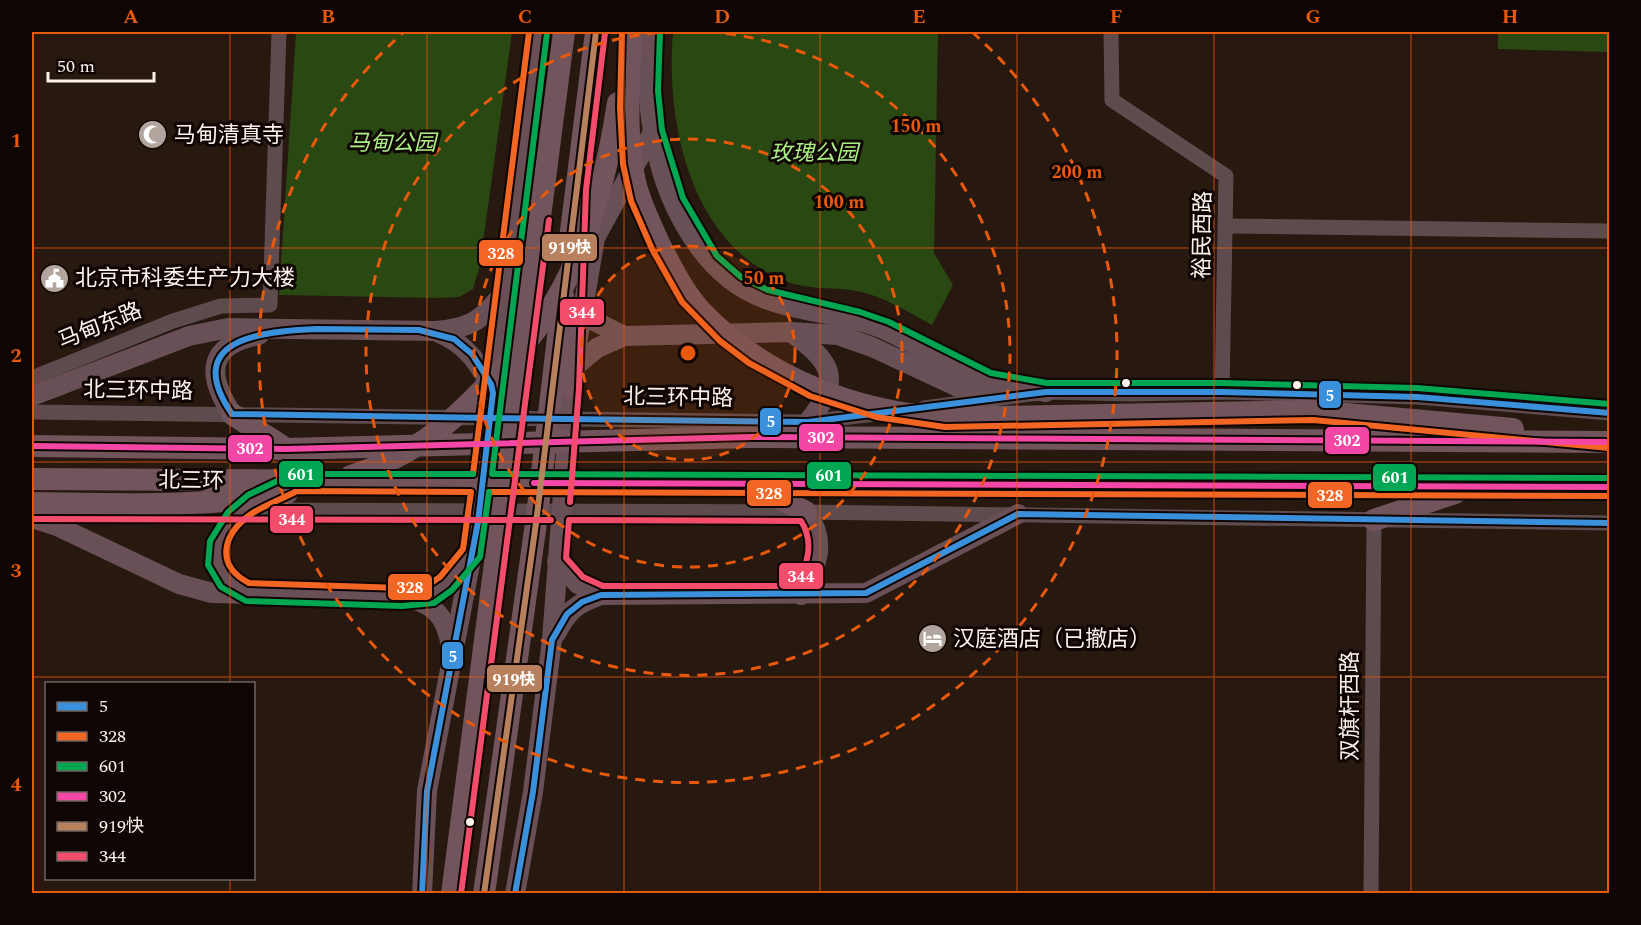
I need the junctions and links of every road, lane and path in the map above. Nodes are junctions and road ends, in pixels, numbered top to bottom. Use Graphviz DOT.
graph roads {
  1 [pos="279,32"];
  2 [pos="538,32"];
  3 [pos="564,32"];
  4 [pos="596,32"];
  5 [pos="630,32"];
  6 [pos="639,32"];
  7 [pos="651,32"];
  8 [pos="1111,32"];
  9 [pos="653,132"];
  10 [pos="582,146"];
  11 [pos="1226,226"];
  12 [pos="1610,231"];
  13 [pos="506,290"];
  14 [pos="583,310"];
  15 [pos="291,329"];
  16 [pos="435,331"];
  17 [pos="791,332"];
  18 [pos="624,336"];
  19 [pos="32,378"];
  20 [pos="565,391"];
  21 [pos="1046,392"];
  22 [pos="1222,392"];
  23 [pos="32,396"];
  24 [pos="493,397"];
  25 [pos="988,401"];
  26 [pos="32,412"];
  27 [pos="1610,413"];
  28 [pos="232,414"];
  29 [pos="808,422"];
  30 [pos="751,437"];
  31 [pos="1610,441"];
  32 [pos="32,446"];
  33 [pos="286,449"];
  34 [pos="32,479"];
  35 [pos="295,482"];
  36 [pos="751,484"];
  37 [pos="1473,487"];
  38 [pos="1610,487"];
  39 [pos="32,503"];
  40 [pos="32,510"];
  41 [pos="242,510"];
  42 [pos="806,512"];
  43 [pos="1018,514"];
  44 [pos="32,518"];
  45 [pos="1374,520"];
  46 [pos="1610,523"];
  47 [pos="472,553"];
  48 [pos="557,561"];
  49 [pos="246,592"];
  50 [pos="601,595"];
  51 [pos="801,595"];
  52 [pos="402,597"];
  53 [pos="552,640"];
  54 [pos="452,657"];
  55 [pos="422,894"];
  56 [pos="452,894"];
  57 [pos="484,894"];
  58 [pos="515,894"];
  59 [pos="1371,894"];
  1 -- 19 [label="street, 马甸东路"];
  2 -- 13 [label="main road"];
  3 -- 56 [label="highway"];
  4 -- 10 [label="highway"];
  5 -- 31 [label="highway"];
  5 -- 39 [label="highway"];
  6 -- 10 [label="highway"];
  7 -- 9 [label="main road"];
  8 -- 11 [label="street, 裕民西路"];
  9 -- 14 [label="main road"];
  9 -- 21 [label="main road"];
  10 -- 20 [label="highway"];
  11 -- 12 [label="street"];
  11 -- 22 [label="street, 裕民西路"];
  13 -- 16 [label="main road"];
  13 -- 24 [label="main road"];
  14 -- 18 [label="main road"];
  14 -- 20 [label="main road"];
  15 -- 16 [label="main road"];
  15 -- 23 [label="main road"];
  15 -- 28 [label="main road"];
  16 -- 24 [label="main road"];
  17 -- 18 [label="main road"];
  17 -- 25 [label="main road"];
  17 -- 29 [label="main road"];
  18 -- 20 [label="main road"];
  20 -- 48 [label="main road"];
  20 -- 57 [label="highway"];
  21 -- 22 [label="street, 北三环中路"];
  21 -- 25 [label="street, 北三环中路"];
  22 -- 27 [label="street, 北三环中路"];
  24 -- 47 [label="main road"];
  25 -- 29 [label="street, 北三环中路"];
  26 -- 28 [label="street, 北三环中路"];
  28 -- 29 [label="street, 北三环中路"];
  28 -- 33 [label="highway"];
  29 -- 30 [label="highway"];
  30 -- 31 [label="highway, 北三环"];
  30 -- 33 [label="highway, 北三环"];
  32 -- 33 [label="highway, 北三环"];
  34 -- 35 [label="highway, 北三环"];
  35 -- 36 [label="highway, 北三环"];
  35 -- 41 [label="highway"];
  36 -- 37 [label="highway, 北三环"];
  36 -- 42 [label="highway"];
  37 -- 38 [label="highway, 北三环"];
  37 -- 45 [label="highway"];
  40 -- 41 [label="street"];
  41 -- 42 [label="street"];
  41 -- 49 [label="main road"];
  42 -- 43 [label="street"];
  42 -- 51 [label="main road"];
  43 -- 45 [label="street"];
  43 -- 51 [label="main road"];
  44 -- 49 [label="main road"];
  45 -- 46 [label="street"];
  45 -- 59 [label="street, 双旗杆西路"];
  47 -- 52 [label="main road"];
  47 -- 54 [label="main road"];
  48 -- 50 [label="main road"];
  48 -- 53 [label="main road"];
  49 -- 52 [label="main road"];
  50 -- 51 [label="main road"];
  50 -- 53 [label="main road"];
  52 -- 54 [label="main road"];
  53 -- 58 [label="main road"];
  54 -- 55 [label="main road"];
}
